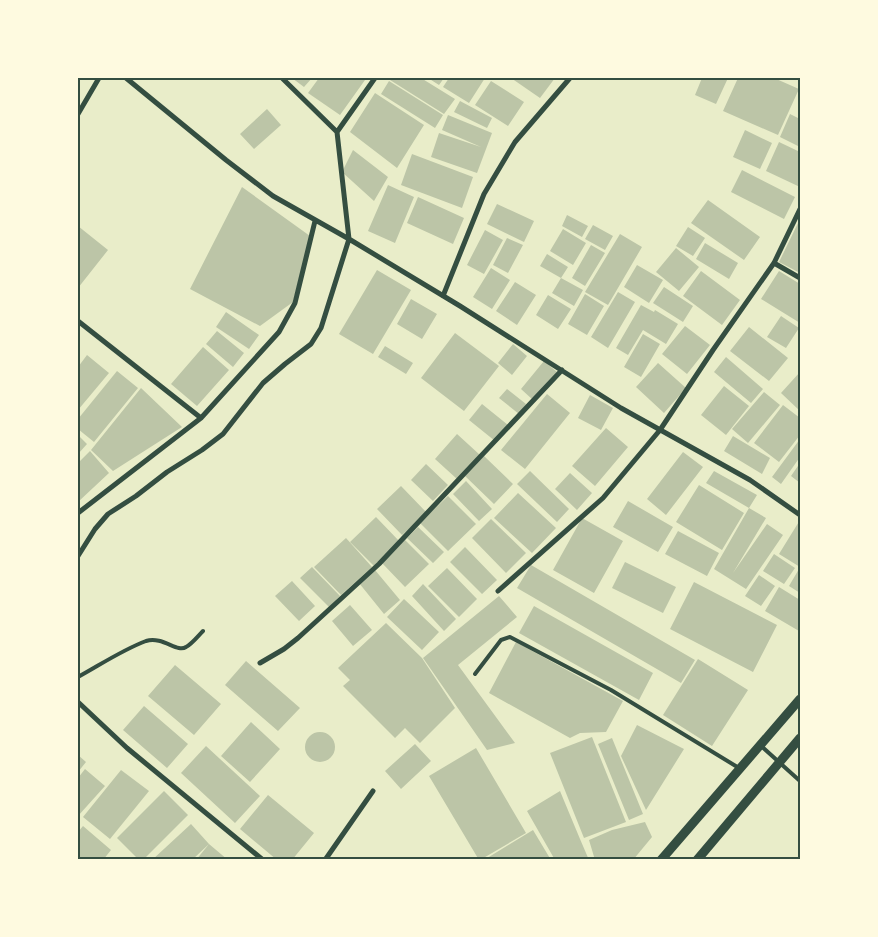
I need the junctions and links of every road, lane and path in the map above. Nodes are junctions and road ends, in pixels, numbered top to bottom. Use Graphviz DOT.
graph roads {
  1 [pos="99,78"];
  2 [pos="126,78"];
  3 [pos="282,78"];
  4 [pos="375,78"];
  5 [pos="570,78"];
  6 [pos="78,114"];
  7 [pos="337,132"];
  8 [pos="800,209"];
  9 [pos="315,221"];
  10 [pos="349,239"];
  11 [pos="774,264"];
  12 [pos="800,278"];
  13 [pos="443,296"];
  14 [pos="78,321"];
  15 [pos="562,370"];
  16 [pos="201,418"];
  17 [pos="660,430"];
  18 [pos="78,513"];
  19 [pos="800,515"];
  20 [pos="78,556"];
  21 [pos="498,591"];
  22 [pos="203,631"];
  23 [pos="260,663"];
  24 [pos="475,674"];
  25 [pos="78,677"];
  26 [pos="800,699"];
  27 [pos="78,702"];
  28 [pos="800,738"];
  29 [pos="760,746"];
  30 [pos="780,762"];
  31 [pos="739,768"];
  32 [pos="800,781"];
  33 [pos="373,791"];
  34 [pos="662,859"];
  35 [pos="263,860"];
  36 [pos="325,860"];
  37 [pos="697,860"];
  1 -- 6 [label="street"];
  2 -- 9 [label="street"];
  3 -- 7 [label="street"];
  4 -- 7 [label="street"];
  5 -- 13 [label="street"];
  7 -- 10 [label="street"];
  8 -- 11 [label="street"];
  9 -- 10 [label="street"];
  9 -- 16 [label="street"];
  10 -- 13 [label="street"];
  10 -- 20 [label="street"];
  11 -- 12 [label="street"];
  11 -- 17 [label="street"];
  13 -- 15 [label="street"];
  14 -- 16 [label="street"];
  15 -- 17 [label="street"];
  15 -- 23 [label="street"];
  16 -- 18 [label="street"];
  17 -- 19 [label="street"];
  17 -- 21 [label="street"];
  22 -- 25 [label="lane"];
  24 -- 31 [label="lane"];
  26 -- 29 [label="street"];
  27 -- 35 [label="street"];
  28 -- 30 [label="street"];
  29 -- 30 [label="lane"];
  29 -- 31 [label="street"];
  30 -- 32 [label="lane"];
  30 -- 37 [label="street"];
  31 -- 34 [label="street"];
  33 -- 36 [label="street"];
}
